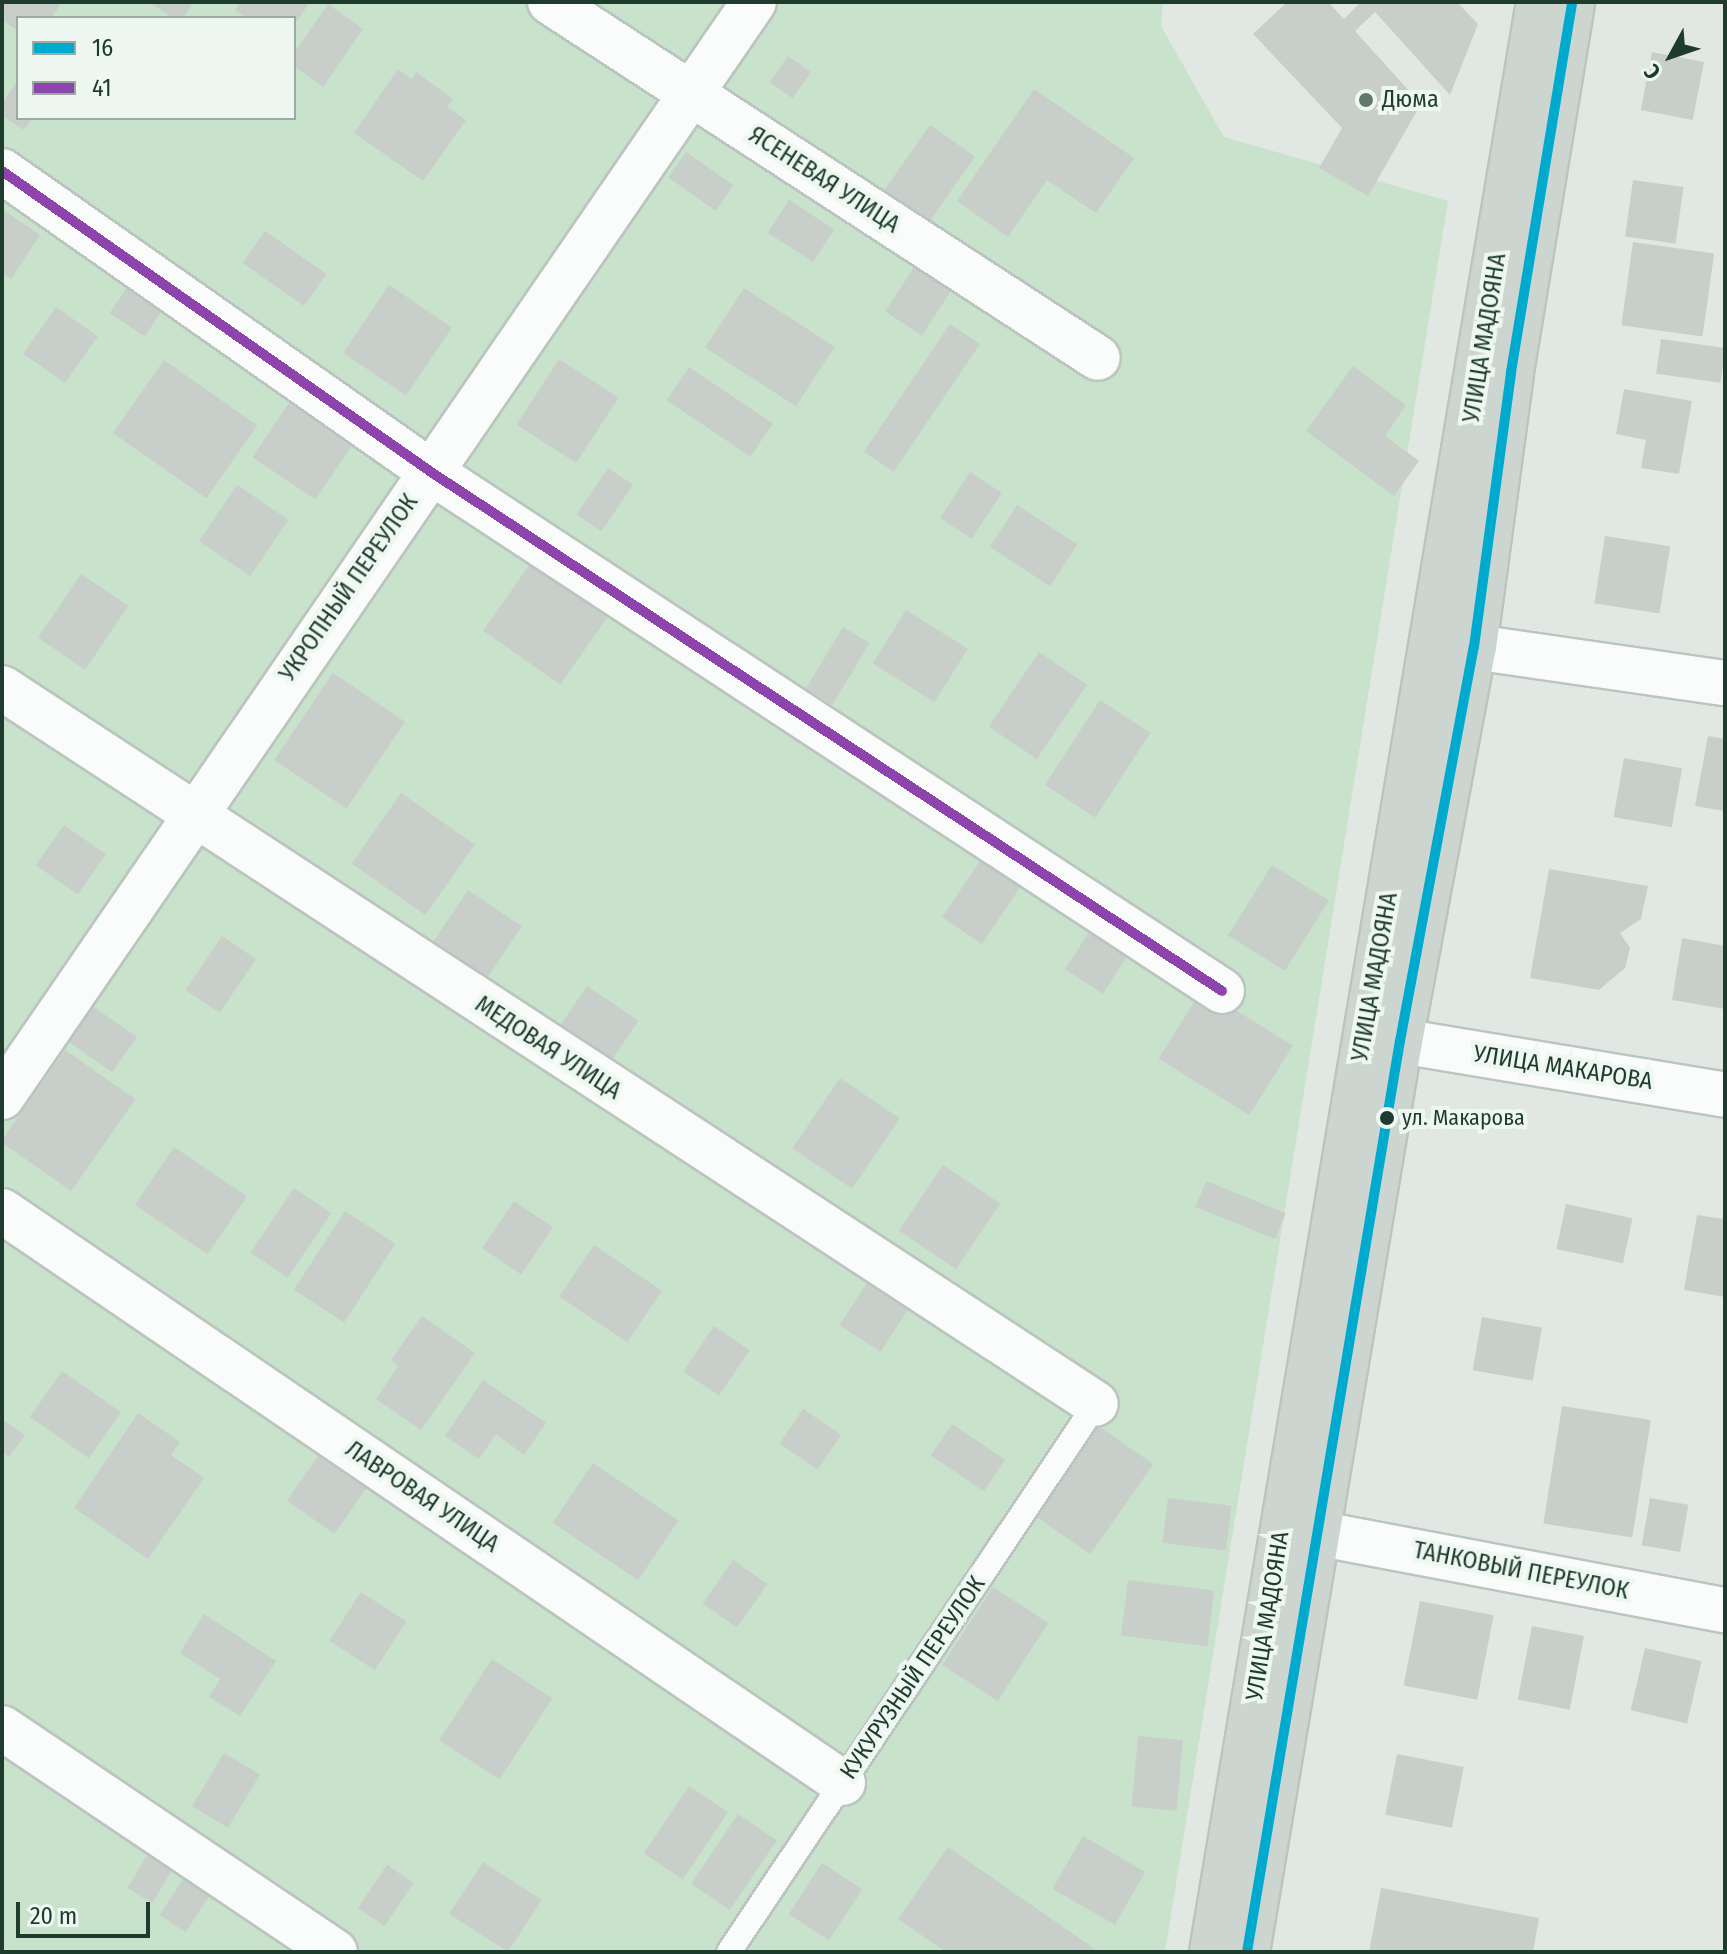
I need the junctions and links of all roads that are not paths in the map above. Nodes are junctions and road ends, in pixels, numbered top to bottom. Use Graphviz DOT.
graph roads {
  1 [pos="550,2"];
  2 [pos="754,2"];
  3 [pos="1539,2"];
  4 [pos="1572,2"];
  5 [pos="691,94"];
  6 [pos="2,171"];
  7 [pos="1098,358"];
  8 [pos="431,472"];
  9 [pos="1474,647"];
  10 [pos="1725,683"];
  11 [pos="2,688"];
  12 [pos="191,816"];
  13 [pos="1222,991"];
  14 [pos="1400,1041"];
  15 [pos="1725,1095"];
  16 [pos="2,1097"];
  17 [pos="2,1211"];
  18 [pos="1096,1404"];
  19 [pos="1316,1533"];
  20 [pos="1725,1610"];
  21 [pos="2,1728"];
  22 [pos="843,1783"];
  23 [pos="335,1952"];
  24 [pos="729,1952"];
  25 [pos="1212,1952"];
  26 [pos="1247,1952"];
  1 -- 5 [label="street, ЯСЕНЕВАЯ УЛИЦА"];
  2 -- 5 [label="street, УКРОПНЫЙ ПЕРЕУЛОК"];
  3 -- 25 [label="main road, УЛИЦА МАДОЯНА"];
  4 -- 9 [label="main road, УЛИЦА МАДОЯНА"];
  5 -- 7 [label="street, ЯСЕНЕВАЯ УЛИЦА"];
  5 -- 8 [label="street, УКРОПНЫЙ ПЕРЕУЛОК"];
  6 -- 8 [label="street"];
  8 -- 12 [label="street, УКРОПНЫЙ ПЕРЕУЛОК"];
  8 -- 13 [label="street"];
  9 -- 10 [label="street"];
  9 -- 14 [label="main road, УЛИЦА МАДОЯНА"];
  11 -- 12 [label="street, МЕДОВАЯ УЛИЦА"];
  12 -- 16 [label="street, УКРОПНЫЙ ПЕРЕУЛОК"];
  12 -- 18 [label="street, МЕДОВАЯ УЛИЦА"];
  14 -- 15 [label="street, УЛИЦА МАКАРОВА"];
  14 -- 19 [label="main road, УЛИЦА МАДОЯНА"];
  17 -- 22 [label="street, ЛАВРОВАЯ УЛИЦА"];
  18 -- 22 [label="lane, КУКУРУЗНЫЙ ПЕРЕУЛОК"];
  19 -- 20 [label="street, ТАНКОВЫЙ ПЕРЕУЛОК"];
  19 -- 26 [label="main road, УЛИЦА МАДОЯНА"];
  21 -- 23 [label="street"];
  22 -- 24 [label="lane, КУКУРУЗНЫЙ ПЕРЕУЛОК"];
}
